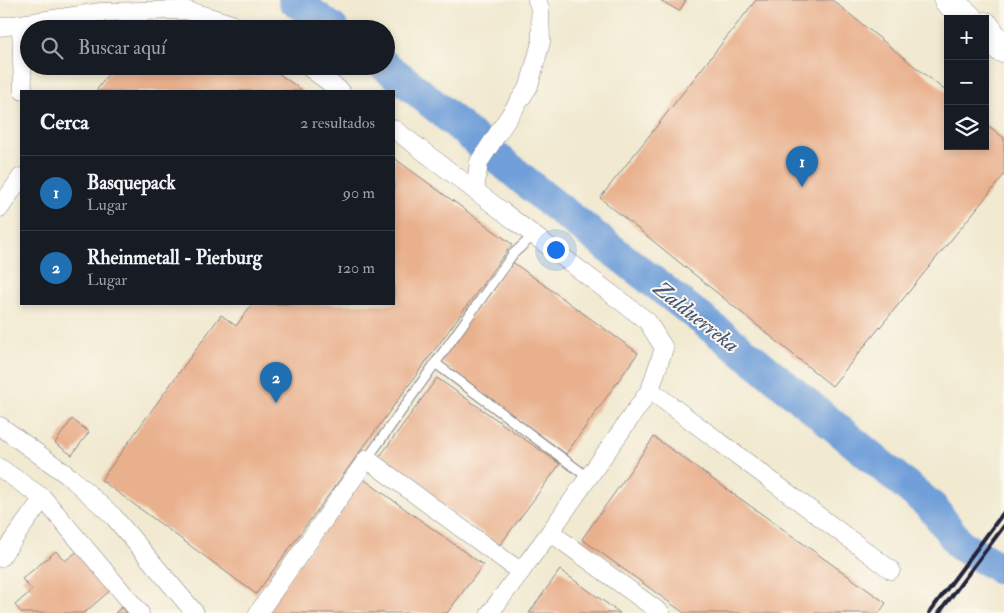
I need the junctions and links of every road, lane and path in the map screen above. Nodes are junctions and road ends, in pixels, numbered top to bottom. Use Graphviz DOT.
graph roads {
  1 [pos="537,0"];
  2 [pos="948,0"];
  3 [pos="967,0"];
  4 [pos="965,15"];
  5 [pos="977,15"];
  6 [pos="48,20"];
  7 [pos="219,20"];
  8 [pos="20,24"];
  9 [pos="0,27"];
  10 [pos="989,32"];
  11 [pos="997,44"];
  12 [pos="23,75"];
  13 [pos="319,75"];
  14 [pos="23,90"];
  15 [pos="340,90"];
  16 [pos="395,130"];
  17 [pos="20,178"];
  18 [pos="475,190"];
  19 [pos="0,208"];
  20 [pos="534,235"];
  21 [pos="435,364"];
  22 [pos="650,390"];
  23 [pos="0,426"];
  24 [pos="367,459"];
  25 [pos="0,468"];
  26 [pos="589,478"];
  27 [pos="43,498"];
  28 [pos="550,532"];
  29 [pos="0,558"];
  30 [pos="890,570"];
  31 [pos="520,572"];
  32 [pos="140,613"];
  33 [pos="195,613"];
  34 [pos="258,613"];
  35 [pos="490,613"];
  36 [pos="661,613"];
  1 -- 18 [label="street"];
  2 -- 4 [label="highway"];
  3 -- 5 [label="highway"];
  6 -- 7 [label="street"];
  8 -- 9 [label="street"];
  10 -- 11 [label="highway"];
  12 -- 14 [label="street"];
  13 -- 15 [label="street"];
  16 -- 18 [label="street"];
  17 -- 19 [label="street"];
  18 -- 20 [label="street"];
  20 -- 21 [label="lane"];
  20 -- 22 [label="street"];
  21 -- 24 [label="lane"];
  21 -- 26 [label="lane"];
  22 -- 26 [label="street"];
  22 -- 30 [label="street"];
  23 -- 33 [label="street"];
  24 -- 31 [label="street"];
  24 -- 34 [label="street"];
  25 -- 27 [label="street"];
  26 -- 28 [label="street"];
  27 -- 29 [label="street"];
  27 -- 32 [label="street"];
  28 -- 31 [label="street"];
  28 -- 36 [label="street"];
  31 -- 35 [label="street"];
}
